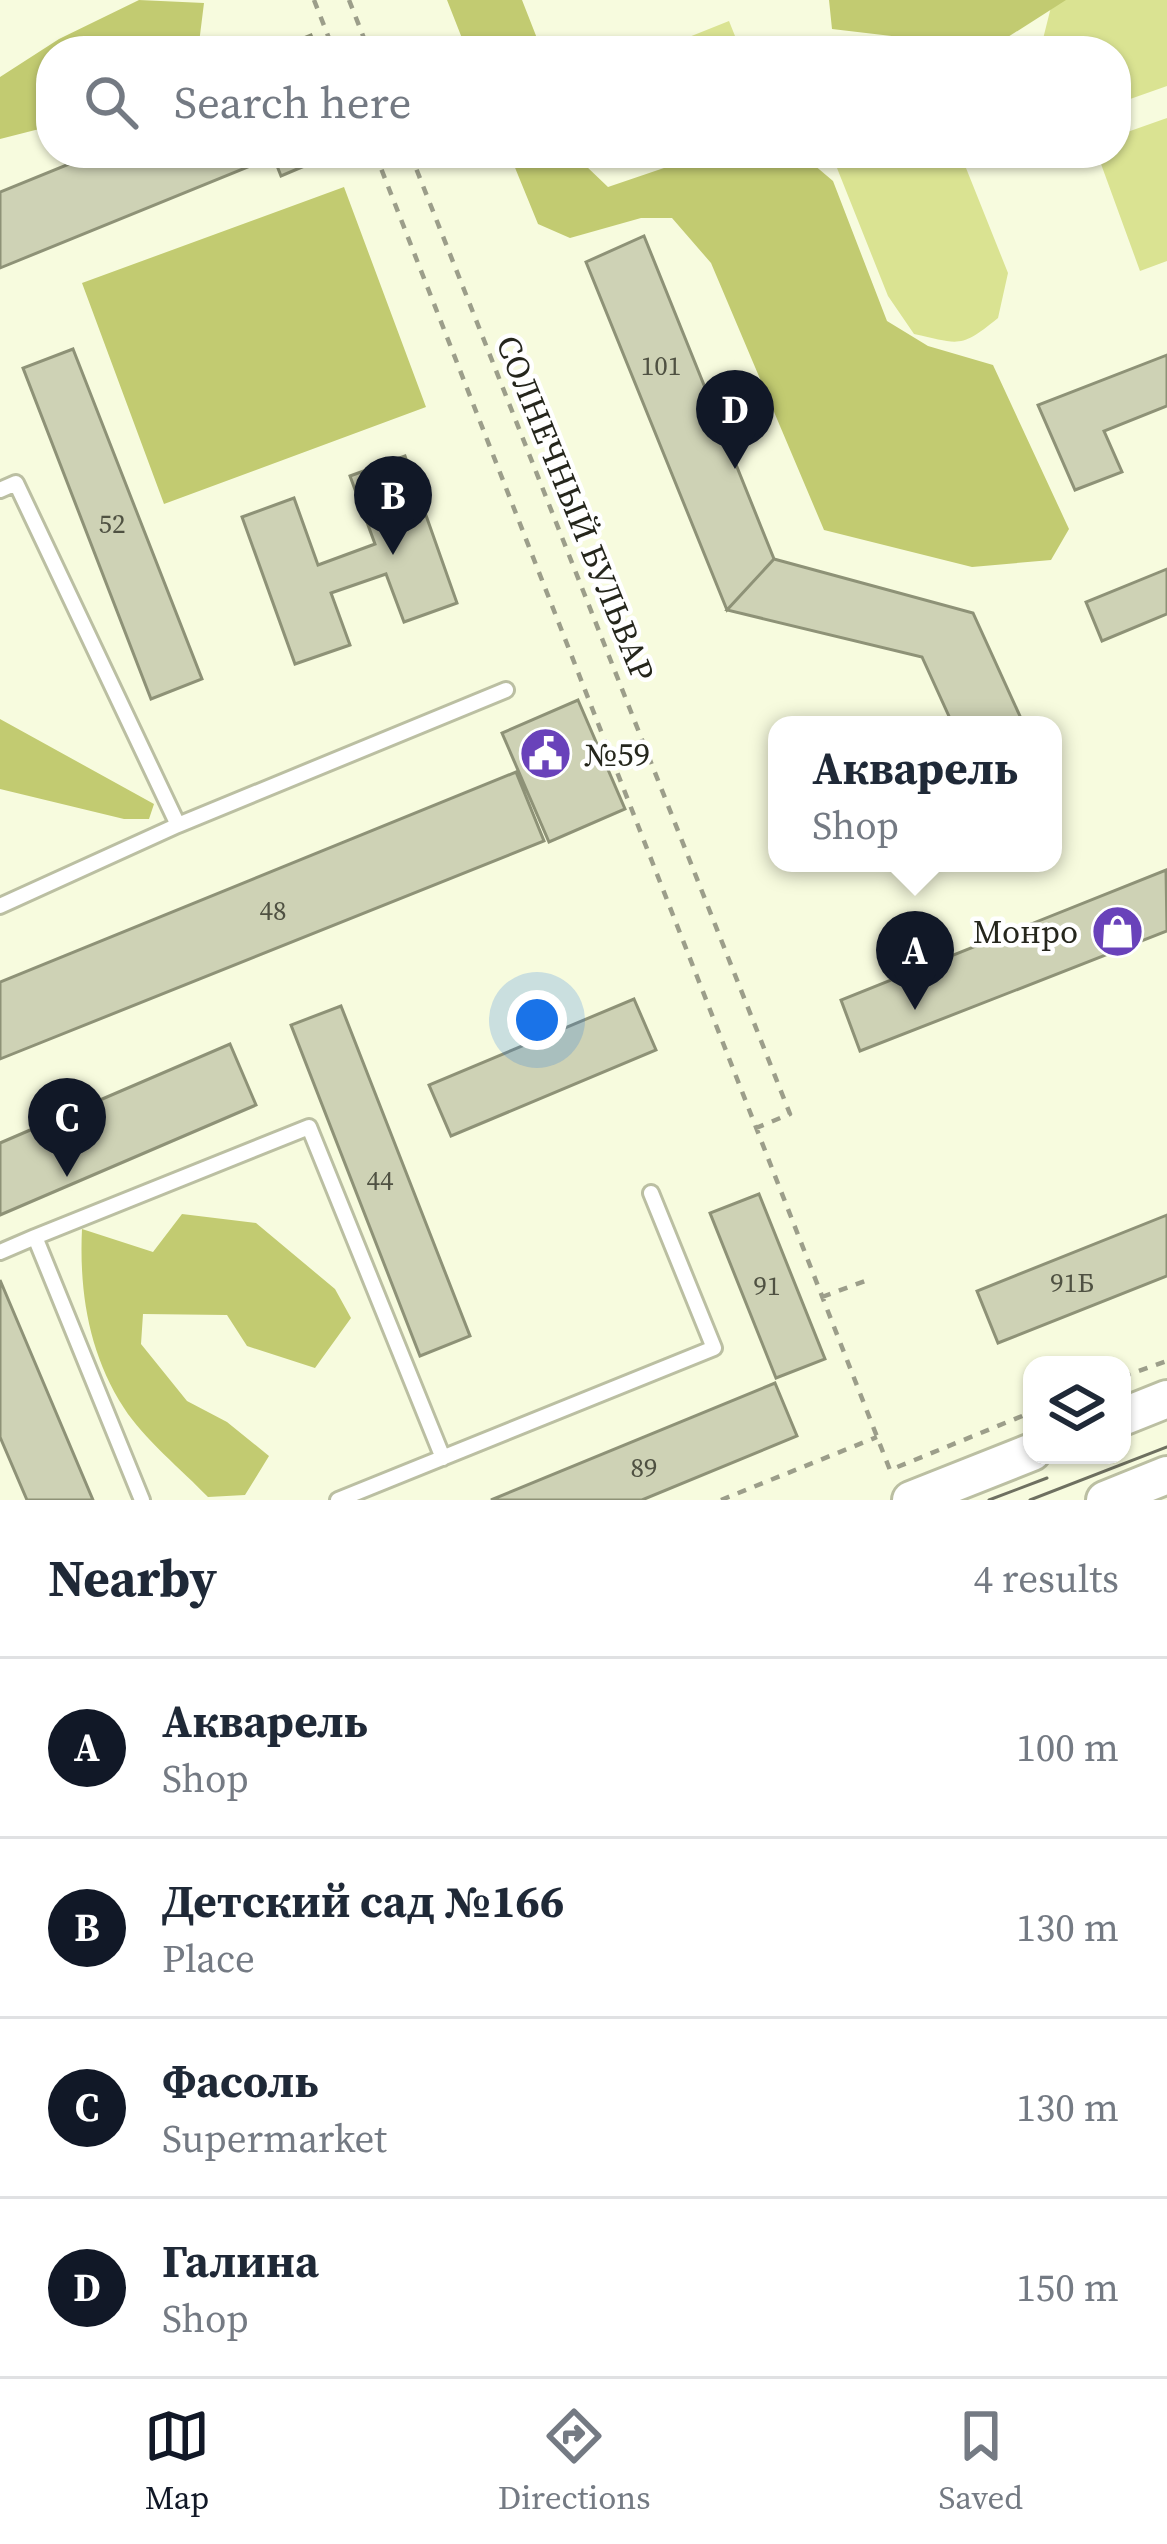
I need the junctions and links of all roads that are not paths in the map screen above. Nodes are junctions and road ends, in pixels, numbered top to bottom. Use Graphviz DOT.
graph roads {
  1 [pos="0,490"];
  2 [pos="506,690"];
  3 [pos="178,825"];
  4 [pos="0,905"];
  5 [pos="651,1193"];
  6 [pos="35,1238"];
  7 [pos="0,1252"];
  8 [pos="1167,1399"];
  9 [pos="1131,1413"];
  10 [pos="1023,1456"];
  11 [pos="442,1458"];
  12 [pos="1167,1475"];
  13 [pos="142,1500"];
  14 [pos="338,1500"];
  15 [pos="911,1500"];
  16 [pos="1106,1500"];
  1 -- 3 [label="lane"];
  2 -- 3 [label="lane"];
  3 -- 4 [label="lane"];
  5 -- 11 [label="lane"];
  6 -- 7 [label="lane"];
  6 -- 11 [label="lane"];
  6 -- 13 [label="lane"];
  8 -- 9 [label="street"];
  10 -- 15 [label="street"];
  11 -- 14 [label="lane"];
  12 -- 16 [label="street"];
}
